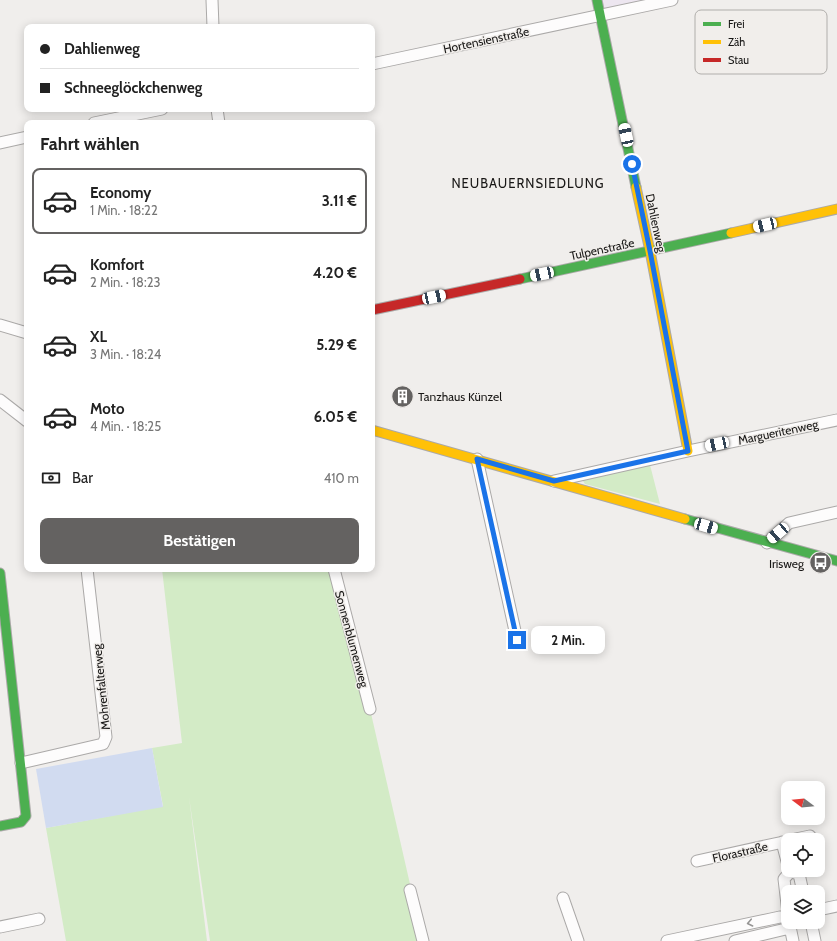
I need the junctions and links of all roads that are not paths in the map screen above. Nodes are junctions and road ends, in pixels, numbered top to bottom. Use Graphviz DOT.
graph roads {
  1 [pos="212,0"];
  2 [pos="597,0"];
  3 [pos="672,0"];
  4 [pos="600,15"];
  5 [pos="213,24"];
  6 [pos="375,63"];
  7 [pos="147,112"];
  8 [pos="109,120"];
  9 [pos="24,138"];
  10 [pos="0,143"];
  11 [pos="837,209"];
  12 [pos="650,251"];
  13 [pos="375,309"];
  14 [pos="0,327"];
  15 [pos="24,332"];
  16 [pos="0,400"];
  17 [pos="24,419"];
  18 [pos="837,420"];
  19 [pos="375,431"];
  20 [pos="688,451"];
  21 [pos="477,459"];
  22 [pos="554,481"];
  23 [pos="837,512"];
  24 [pos="767,542"];
  25 [pos="837,561"];
  26 [pos="87,572"];
  27 [pos="335,572"];
  28 [pos="0,573"];
  29 [pos="517,640"];
  30 [pos="370,709"];
  31 [pos="21,763"];
  32 [pos="0,826"];
  33 [pos="781,842"];
  34 [pos="697,861"];
  35 [pos="410,890"];
  36 [pos="563,898"];
  37 [pos="837,906"];
  38 [pos="825,909"];
  39 [pos="781,916"];
  40 [pos="39,919"];
  41 [pos="0,927"];
  42 [pos="781,928"];
  43 [pos="791,929"];
  44 [pos="813,929"];
  45 [pos="423,941"];
  46 [pos="578,941"];
  47 [pos="667,941"];
  48 [pos="735,941"];
  49 [pos="793,941"];
  50 [pos="816,941"];
  1 -- 5 [label="street"];
  2 -- 4 [label="street, Dahlienweg"];
  3 -- 4 [label="street, Hortensienstraße"];
  4 -- 6 [label="street, Hortensienstraße"];
  4 -- 12 [label="street, Dahlienweg"];
  7 -- 8 [label="street"];
  9 -- 10 [label="street"];
  11 -- 12 [label="street, Tulpenstraße"];
  12 -- 13 [label="street, Tulpenstraße"];
  12 -- 20 [label="street, Dahlienweg"];
  14 -- 15 [label="street"];
  16 -- 17 [label="street"];
  18 -- 20 [label="street, Margueritenweg"];
  19 -- 21 [label="street"];
  20 -- 22 [label="street, Margueritenweg"];
  21 -- 22 [label="street"];
  21 -- 29 [label="street"];
  22 -- 24 [label="street"];
  23 -- 24 [label="street"];
  24 -- 25 [label="street"];
  26 -- 31 [label="street, Mohrenfalterweg"];
  27 -- 30 [label="street, Sonnenblumenweg"];
  28 -- 31 [label="street"];
  31 -- 32 [label="street"];
  33 -- 34 [label="street, Florastraße"];
  35 -- 45 [label="street"];
  36 -- 46 [label="street"];
  37 -- 38 [label="street"];
  39 -- 47 [label="street, one-way"];
  40 -- 41 [label="street"];
  42 -- 48 [label="street"];
  43 -- 49 [label="street"];
  44 -- 50 [label="street"];
}
